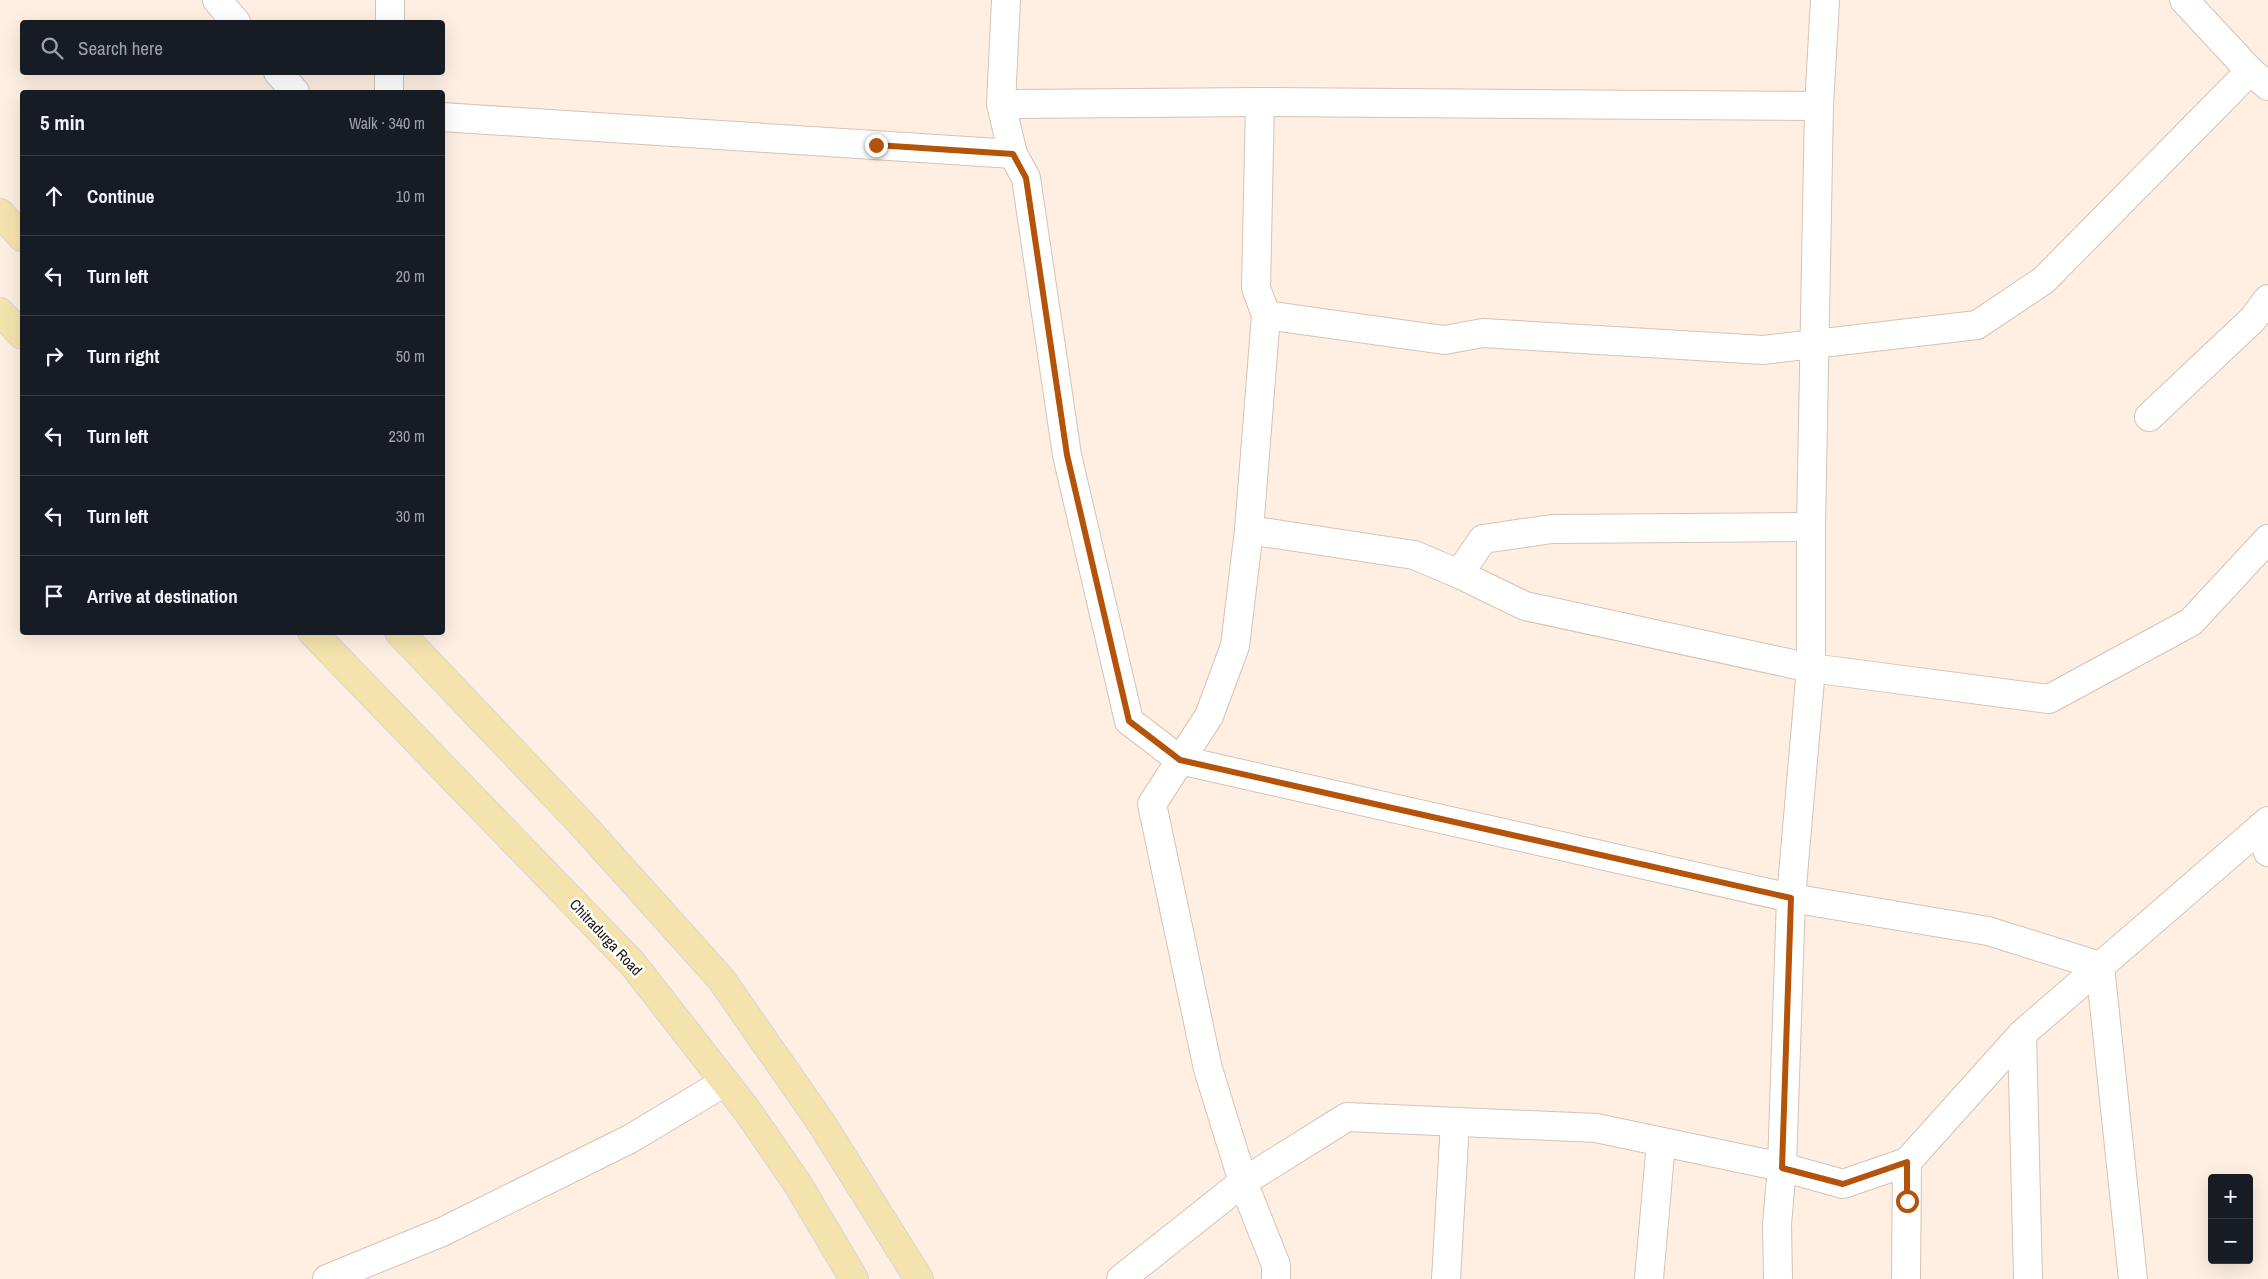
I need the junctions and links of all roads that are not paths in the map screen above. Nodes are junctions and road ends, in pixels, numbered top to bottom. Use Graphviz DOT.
graph roads {
  1 [pos="216,0"];
  2 [pos="390,0"];
  3 [pos="1006,0"];
  4 [pos="1825,0"];
  5 [pos="2184,0"];
  6 [pos="234,20"];
  7 [pos="390,20"];
  8 [pos="281,75"];
  9 [pos="389,75"];
  10 [pos="2259,78"];
  11 [pos="294,90"];
  12 [pos="388,90"];
  13 [pos="1260,102"];
  14 [pos="1001,104"];
  15 [pos="1819,106"];
  16 [pos="445,117"];
  17 [pos="1013,154"];
  18 [pos="0,213"];
  19 [pos="20,235"];
  20 [pos="2268,300"];
  21 [pos="0,312"];
  22 [pos="1266,315"];
  23 [pos="20,333"];
  24 [pos="1814,344"];
  25 [pos="2149,417"];
  26 [pos="1811,527"];
  27 [pos="1249,530"];
  28 [pos="2268,539"];
  29 [pos="1459,574"];
  30 [pos="315,635"];
  31 [pos="402,635"];
  32 [pos="1811,668"];
  33 [pos="1180,760"];
  34 [pos="2265,834"];
  35 [pos="1791,898"];
  36 [pos="2100,966"];
  37 [pos="2022,1034"];
  38 [pos="725,1082"];
  39 [pos="1455,1122"];
  40 [pos="1660,1142"];
  41 [pos="1907,1162"];
  42 [pos="1782,1168"];
  43 [pos="1243,1182"];
  44 [pos="327,1279"];
  45 [pos="854,1279"];
  46 [pos="919,1279"];
  47 [pos="1122,1279"];
  48 [pos="1276,1279"];
  49 [pos="1446,1279"];
  50 [pos="1649,1279"];
  51 [pos="1778,1279"];
  52 [pos="1906,1279"];
  53 [pos="2028,1279"];
  54 [pos="2133,1279"];
  1 -- 6 [label="street"];
  2 -- 7 [label="street"];
  3 -- 14 [label="street"];
  4 -- 15 [label="street"];
  5 -- 10 [label="street"];
  8 -- 11 [label="street"];
  9 -- 12 [label="street"];
  10 -- 24 [label="street"];
  13 -- 14 [label="street"];
  13 -- 15 [label="street"];
  13 -- 22 [label="street"];
  14 -- 17 [label="street"];
  15 -- 24 [label="street"];
  16 -- 17 [label="street"];
  17 -- 33 [label="street"];
  18 -- 19 [label="main road"];
  20 -- 25 [label="street"];
  21 -- 23 [label="main road"];
  22 -- 24 [label="street"];
  22 -- 27 [label="street"];
  24 -- 26 [label="street"];
  26 -- 29 [label="street"];
  26 -- 32 [label="street"];
  27 -- 29 [label="street"];
  27 -- 33 [label="street"];
  28 -- 32 [label="street"];
  29 -- 32 [label="street"];
  30 -- 38 [label="main road, Chitradurga Road"];
  31 -- 46 [label="main road"];
  32 -- 35 [label="street"];
  33 -- 35 [label="street"];
  33 -- 43 [label="street"];
  34 -- 36 [label="street"];
  35 -- 36 [label="street"];
  35 -- 42 [label="street"];
  36 -- 37 [label="street"];
  36 -- 54 [label="street"];
  37 -- 41 [label="street"];
  37 -- 53 [label="street"];
  38 -- 44 [label="street"];
  38 -- 45 [label="main road, Chitradurga Road"];
  39 -- 40 [label="street"];
  39 -- 43 [label="street"];
  39 -- 49 [label="street"];
  40 -- 42 [label="street"];
  40 -- 50 [label="street"];
  41 -- 42 [label="street"];
  41 -- 52 [label="street"];
  42 -- 51 [label="street"];
  43 -- 47 [label="street"];
  43 -- 48 [label="street"];
}
